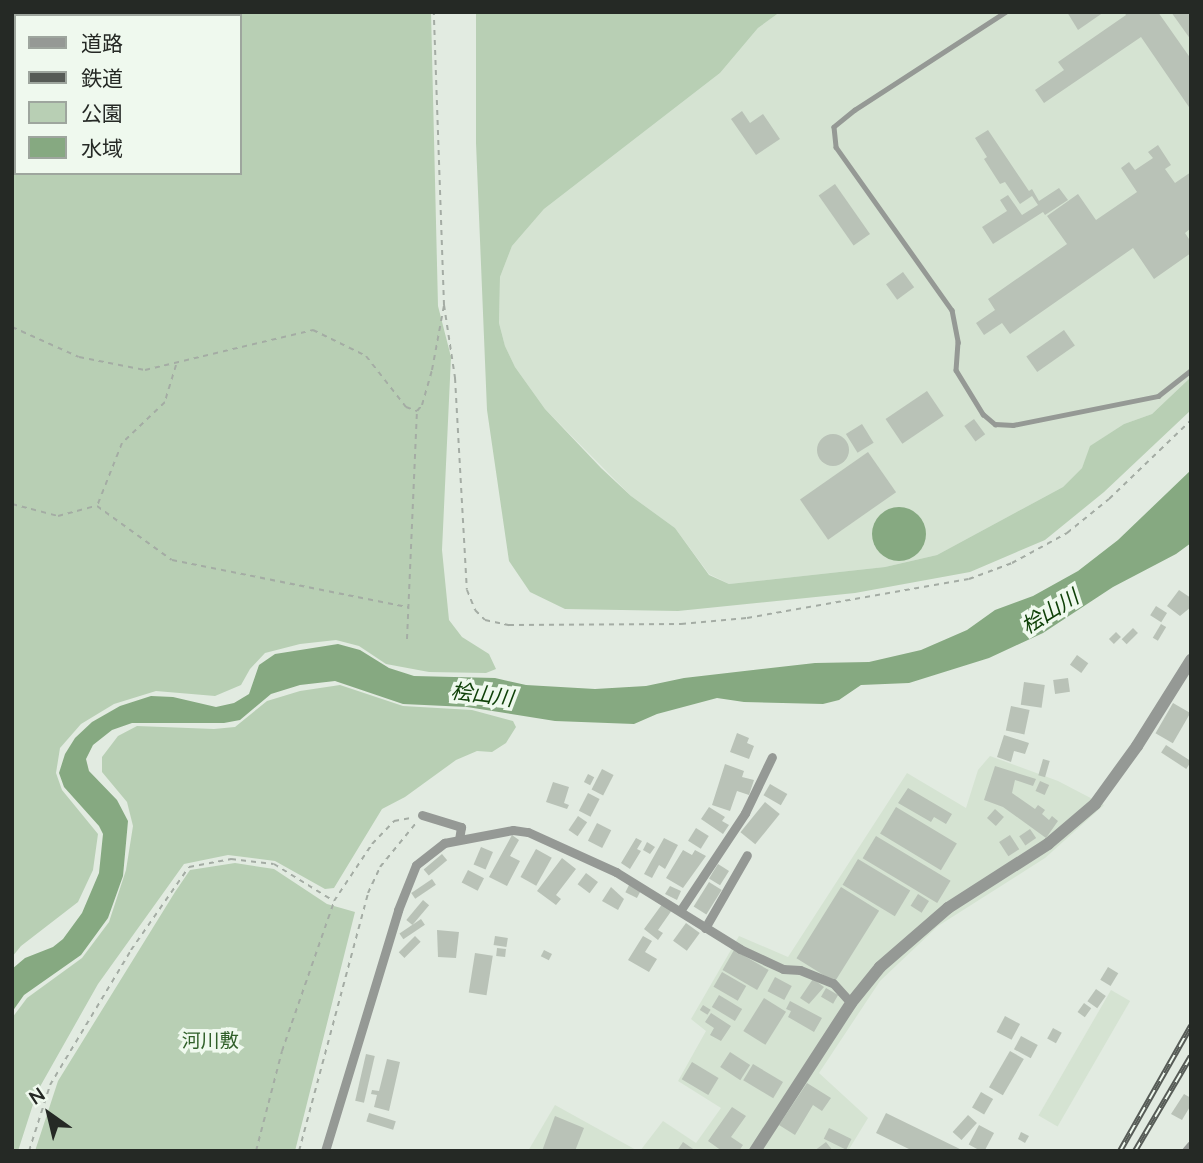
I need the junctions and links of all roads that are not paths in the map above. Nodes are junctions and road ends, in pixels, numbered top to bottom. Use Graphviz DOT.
graph roads {
  1 [pos="1006,12"];
  2 [pos="1191,370"];
  3 [pos="1191,660"];
  4 [pos="772,757"];
  5 [pos="422,815"];
  6 [pos="459,839"];
  7 [pos="747,855"];
  8 [pos="680,911"];
  9 [pos="705,928"];
  10 [pos="851,1003"];
  11 [pos="1191,1145"];
  12 [pos="761,1149"];
  13 [pos="325,1151"];
  14 [pos="1186,1151"];
  1 -- 2 [label="lane"];
  3 -- 10 [label="street"];
  4 -- 8 [label="street"];
  5 -- 6 [label="street"];
  6 -- 8 [label="street"];
  6 -- 13 [label="street"];
  7 -- 9 [label="street"];
  8 -- 9 [label="street"];
  9 -- 10 [label="street"];
  10 -- 12 [label="street"];
  11 -- 14 [label="street"];
}
